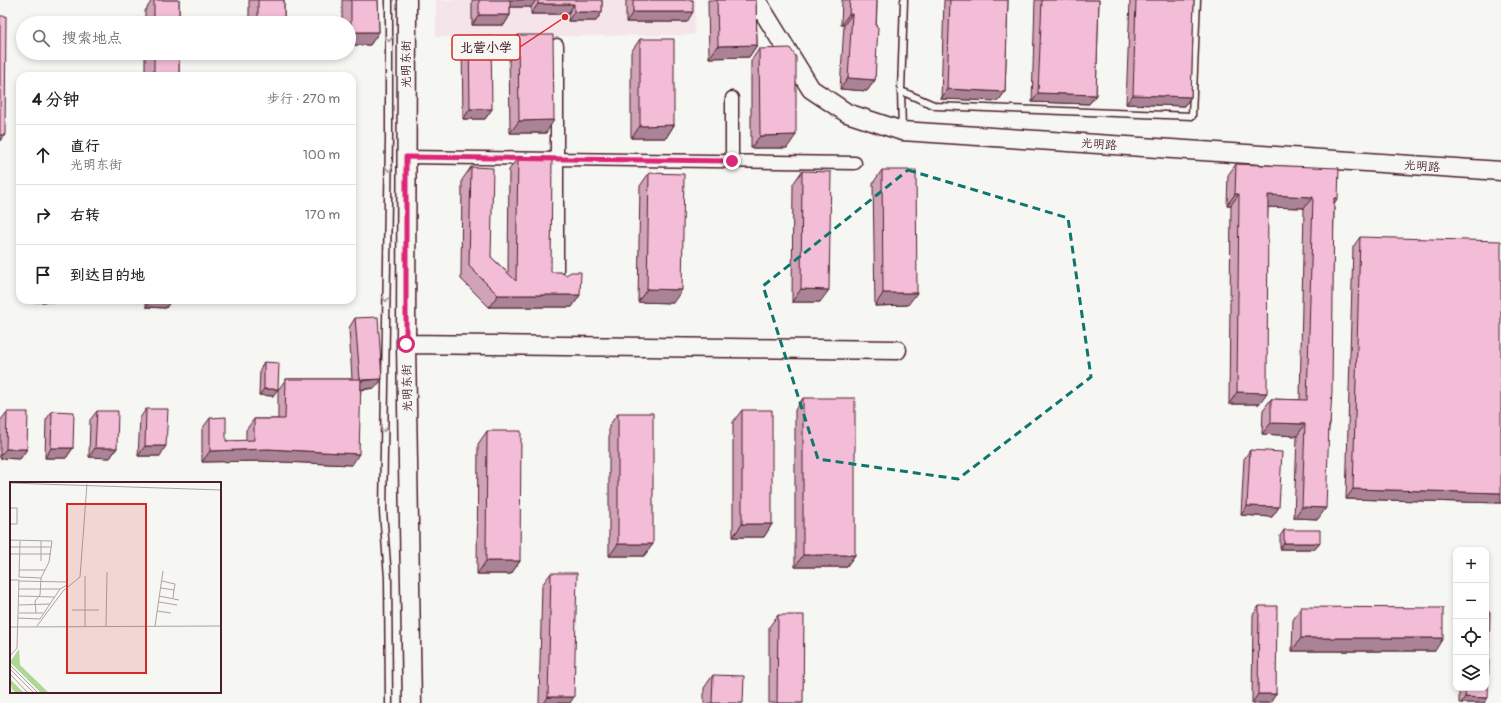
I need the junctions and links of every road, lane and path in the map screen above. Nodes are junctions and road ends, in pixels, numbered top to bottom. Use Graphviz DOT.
graph roads {
  1 [pos="389,0"];
  2 [pos="407,0"];
  3 [pos="756,0"];
  4 [pos="904,0"];
  5 [pos="1188,0"];
  6 [pos="1198,0"];
  7 [pos="557,45"];
  8 [pos="901,91"];
  9 [pos="732,98"];
  10 [pos="902,131"];
  11 [pos="406,157"];
  12 [pos="557,159"];
  13 [pos="732,161"];
  14 [pos="855,163"];
  15 [pos="1501,171"];
  16 [pos="557,280"];
  17 [pos="406,344"];
  18 [pos="897,350"];
  19 [pos="389,703"];
  20 [pos="412,703"];
  1 -- 19 [label="lane, one-way"];
  2 -- 11 [label="street, 光明东街"];
  3 -- 10 [label="street, 光明路"];
  4 -- 8 [label="lane"];
  5 -- 6 [label="lane"];
  6 -- 8 [label="lane"];
  7 -- 12 [label="street"];
  8 -- 10 [label="lane"];
  9 -- 13 [label="street"];
  10 -- 15 [label="street, 光明路"];
  11 -- 12 [label="street"];
  11 -- 17 [label="street, 光明东街"];
  12 -- 13 [label="street"];
  12 -- 16 [label="street"];
  13 -- 14 [label="street"];
  17 -- 18 [label="street"];
  17 -- 20 [label="street, 光明东街"];
}
